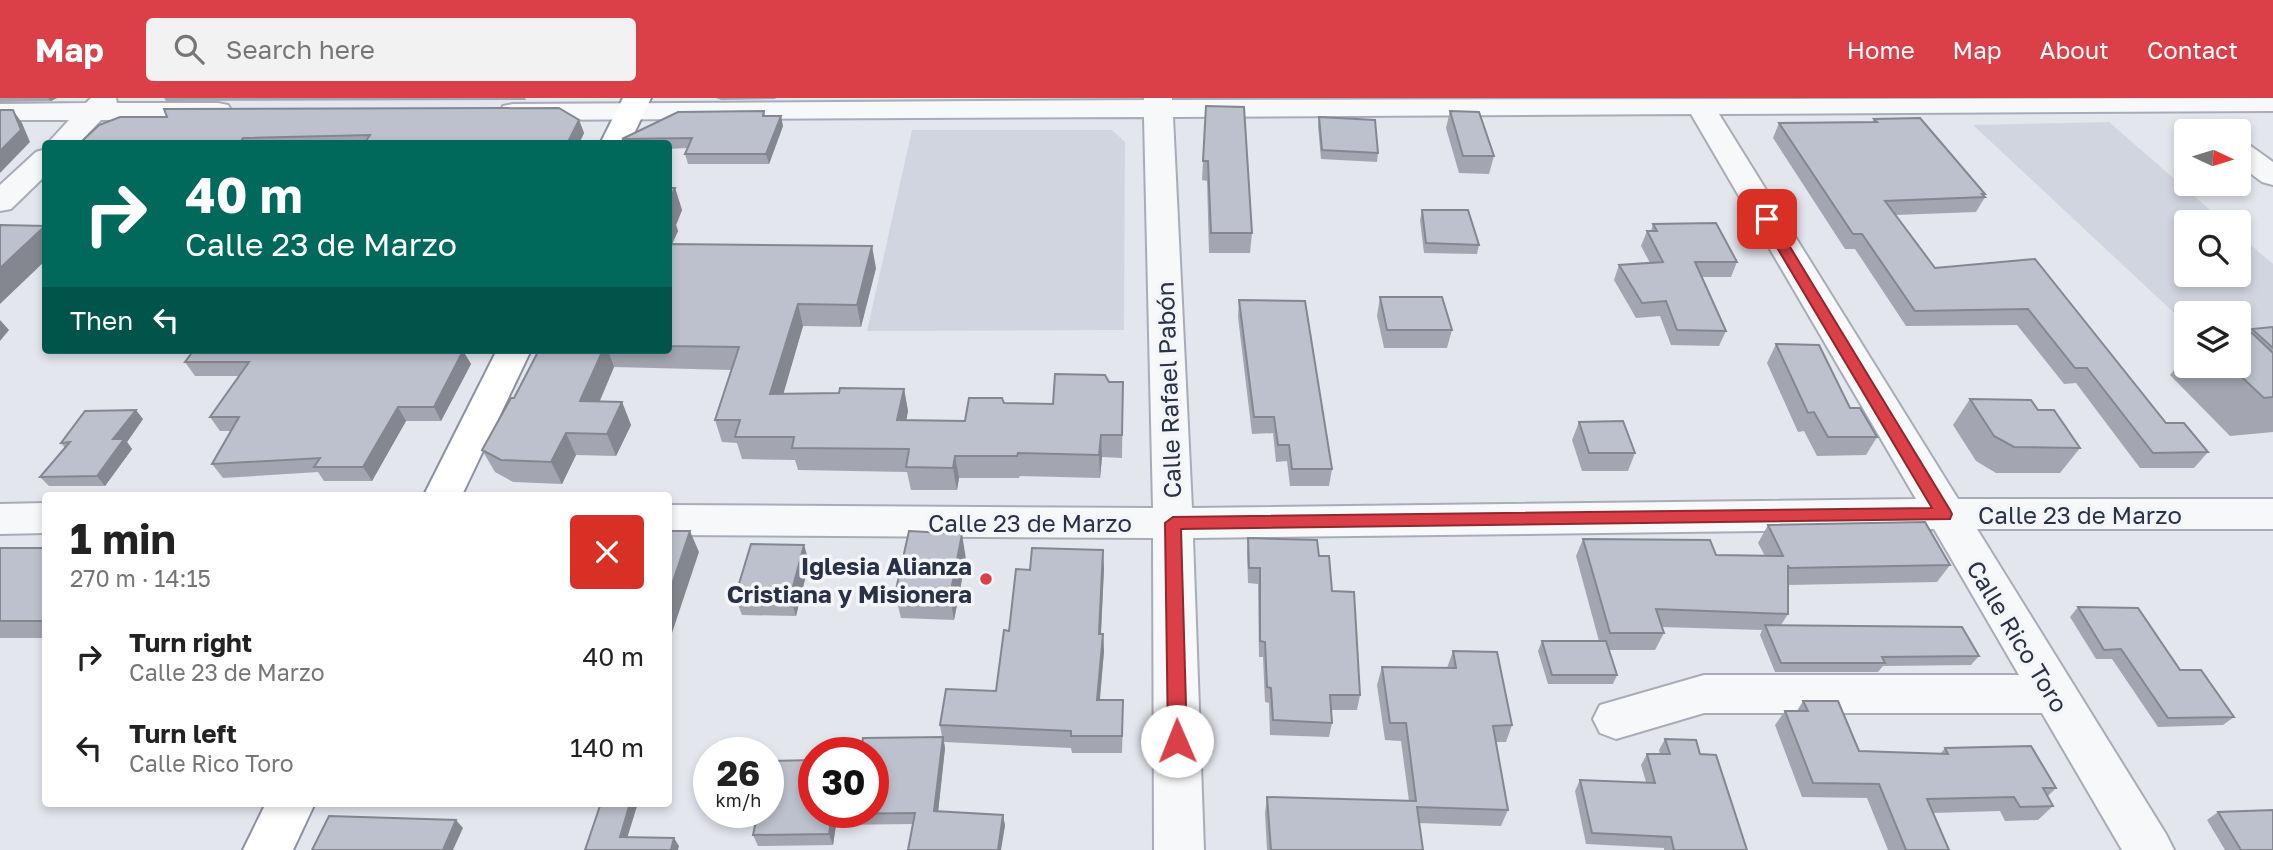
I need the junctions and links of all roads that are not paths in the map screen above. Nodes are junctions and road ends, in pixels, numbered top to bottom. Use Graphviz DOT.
graph roads {
  1 [pos="1697,102"];
  2 [pos="2184,102"];
  3 [pos="1158,103"];
  4 [pos="2273,103"];
  5 [pos="101,105"];
  6 [pos="633,105"];
  7 [pos="245,111"];
  8 [pos="0,112"];
  9 [pos="492,112"];
  10 [pos="2201,119"];
  11 [pos="65,140"];
  12 [pos="616,140"];
  13 [pos="2251,160"];
  14 [pos="42,162"];
  15 [pos="2273,176"];
  16 [pos="0,202"];
  17 [pos="512,354"];
  18 [pos="444,492"];
  19 [pos="1944,514"];
  20 [pos="2273,514"];
  21 [pos="0,519"];
  22 [pos="42,519"];
  23 [pos="672,520"];
  24 [pos="1173,523"];
  25 [pos="2054,694"];
  26 [pos="1616,719"];
  27 [pos="289,807"];
  28 [pos="268,850"];
  29 [pos="1180,850"];
  30 [pos="2149,850"];
  1 -- 2 [label="street"];
  1 -- 3 [label="street"];
  1 -- 19 [label="street, Calle Rico Toro"];
  2 -- 4 [label="street"];
  2 -- 10 [label="street"];
  3 -- 6 [label="street"];
  3 -- 24 [label="street, Calle Rafael Pabón"];
  5 -- 7 [label="street"];
  5 -- 8 [label="street"];
  5 -- 11 [label="street"];
  6 -- 9 [label="street"];
  6 -- 12 [label="highway"];
  13 -- 15 [label="street"];
  14 -- 16 [label="street"];
  17 -- 18 [label="highway"];
  19 -- 20 [label="street, Calle 23 de Marzo"];
  19 -- 24 [label="street, Calle 23 de Marzo"];
  19 -- 25 [label="street, Calle Rico Toro"];
  21 -- 22 [label="street"];
  23 -- 24 [label="street, Calle 23 de Marzo"];
  24 -- 29 [label="street, Calle Rafael Pabón"];
  25 -- 26 [label="street"];
  25 -- 30 [label="street, Calle Rico Toro"];
  27 -- 28 [label="highway"];
}
